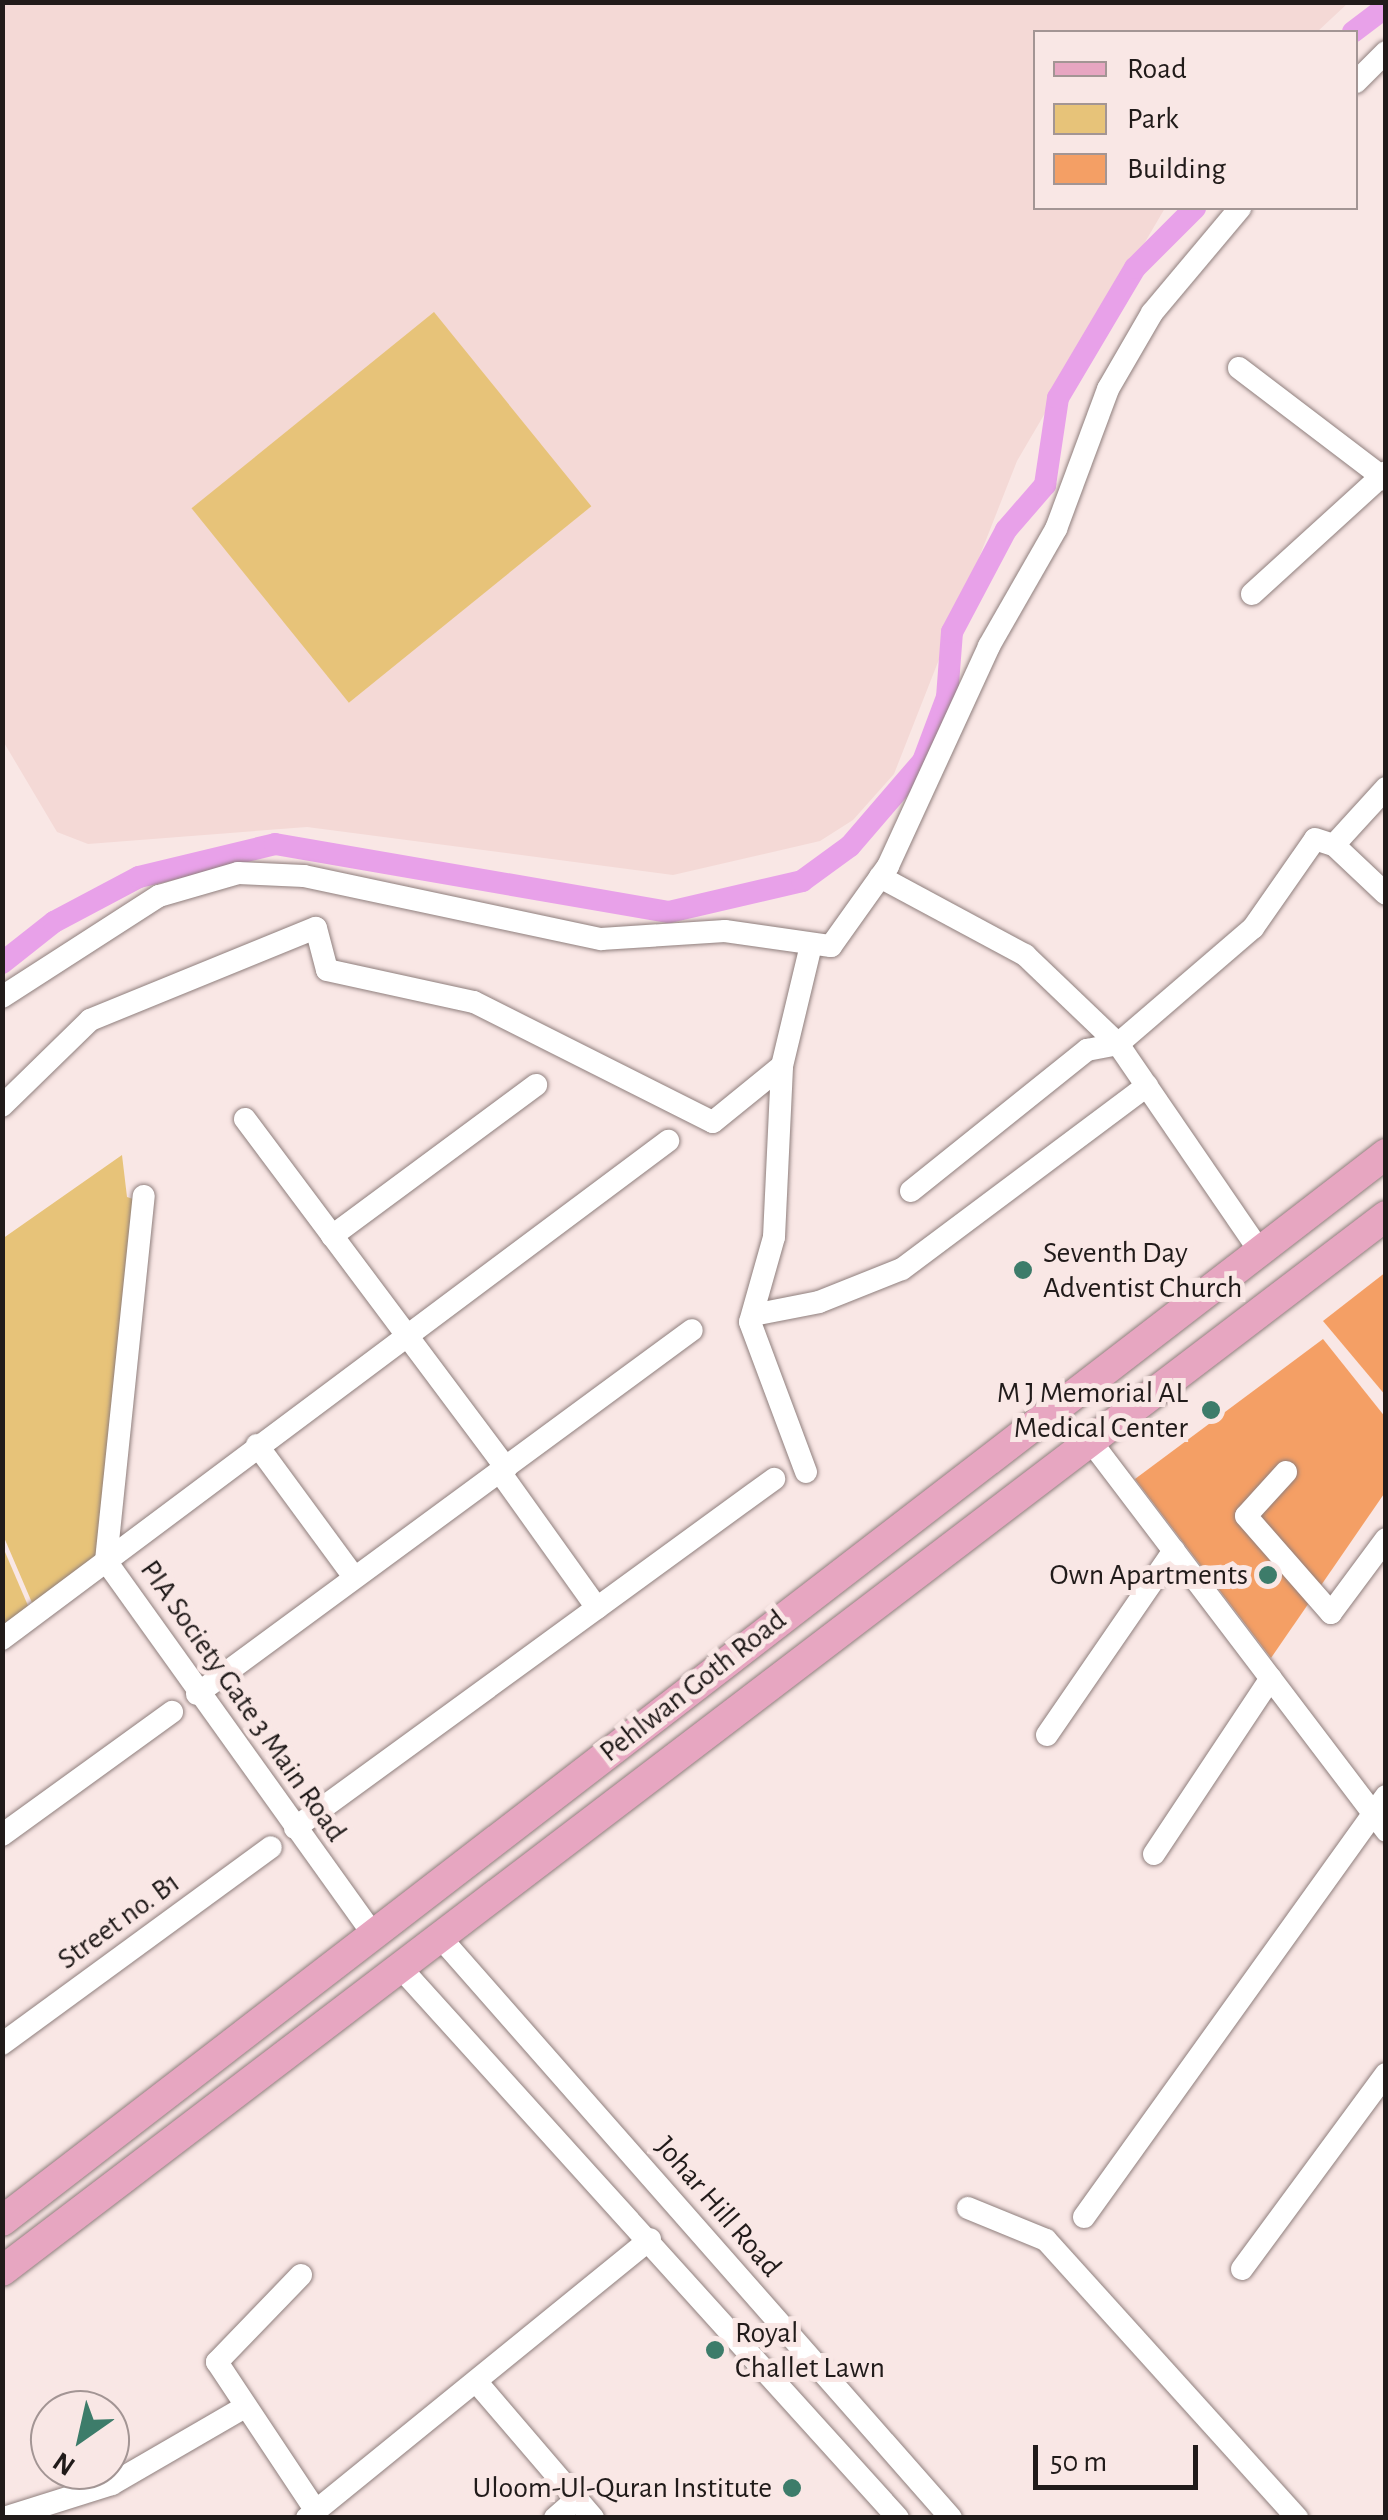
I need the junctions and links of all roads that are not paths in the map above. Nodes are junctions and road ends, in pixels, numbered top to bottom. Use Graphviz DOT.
graph roads {
  1 [pos="1386,52"];
  2 [pos="1358,80"];
  3 [pos="1238,210"];
  4 [pos="1239,368"];
  5 [pos="1384,476"];
  6 [pos="1252,594"];
  7 [pos="1386,788"];
  8 [pos="1334,845"];
  9 [pos="880,876"];
  10 [pos="1386,894"];
  11 [pos="811,945"];
  12 [pos="2,997"];
  13 [pos="1118,1044"];
  14 [pos="782,1066"];
  15 [pos="536,1085"];
  16 [pos="1147,1086"];
  17 [pos="2,1106"];
  18 [pos="246,1119"];
  19 [pos="668,1140"];
  20 [pos="1386,1154"];
  21 [pos="911,1191"];
  22 [pos="144,1196"];
  23 [pos="1386,1216"];
  24 [pos="1299,1222"];
  25 [pos="332,1236"];
  26 [pos="1260,1251"];
  27 [pos="1328,1260"];
  28 [pos="753,1315"];
  29 [pos="692,1330"];
  30 [pos="407,1340"];
  31 [pos="1095,1381"];
  32 [pos="1122,1420"];
  33 [pos="1092,1443"];
  34 [pos="257,1445"];
  35 [pos="503,1470"];
  36 [pos="806,1472"];
  37 [pos="1286,1472"];
  38 [pos="774,1479"];
  39 [pos="1386,1539"];
  40 [pos="1174,1550"];
  41 [pos="106,1561"];
  42 [pos="354,1577"];
  43 [pos="597,1608"];
  44 [pos="2,1639"];
  45 [pos="1271,1678"];
  46 [pos="198,1694"];
  47 [pos="172,1712"];
  48 [pos="1047,1735"];
  49 [pos="1386,1796"];
  50 [pos="526,1818"];
  51 [pos="1379,1823"];
  52 [pos="295,1828"];
  53 [pos="2,1835"];
  54 [pos="271,1847"];
  55 [pos="552,1854"];
  56 [pos="1154,1854"];
  57 [pos="372,1933"];
  58 [pos="439,1936"];
  59 [pos="399,1966"];
  60 [pos="262,2022"];
  61 [pos="2,2044"];
  62 [pos="285,2054"];
  63 [pos="1386,2074"];
  64 [pos="968,2208"];
  65 [pos="1084,2218"];
  66 [pos="2,2221"];
  67 [pos="650,2240"];
  68 [pos="1242,2269"];
  69 [pos="2,2271"];
  70 [pos="301,2275"];
  71 [pos="480,2386"];
  72 [pos="243,2408"];
  73 [pos="576,2500"];
  74 [pos="312,2514"];
  75 [pos="4,2518"];
  76 [pos="555,2518"];
  77 [pos="593,2518"];
  78 [pos="898,2518"];
  79 [pos="951,2518"];
  80 [pos="1297,2518"];
  1 -- 2 [label="street"];
  3 -- 9 [label="street"];
  4 -- 5 [label="street"];
  5 -- 6 [label="street"];
  7 -- 8 [label="street"];
  8 -- 10 [label="street"];
  8 -- 13 [label="street"];
  9 -- 11 [label="street"];
  9 -- 13 [label="street"];
  11 -- 12 [label="street"];
  11 -- 14 [label="street"];
  13 -- 16 [label="street"];
  13 -- 21 [label="street"];
  14 -- 17 [label="street"];
  14 -- 28 [label="street"];
  15 -- 25 [label="street"];
  16 -- 26 [label="street"];
  16 -- 28 [label="street"];
  18 -- 25 [label="street"];
  19 -- 30 [label="street"];
  20 -- 24 [label="main road, Pehlwan Goth Road"];
  22 -- 41 [label="street"];
  23 -- 27 [label="main road, Pehlwan Goth Road"];
  24 -- 26 [label="main road, Pehlwan Goth Road"];
  24 -- 27 [label="main road"];
  25 -- 30 [label="street"];
  26 -- 31 [label="main road, Pehlwan Goth Road"];
  27 -- 32 [label="main road, Pehlwan Goth Road"];
  28 -- 36 [label="street"];
  29 -- 35 [label="street"];
  30 -- 34 [label="street"];
  30 -- 35 [label="street"];
  31 -- 32 [label="main road"];
  31 -- 50 [label="main road, Pehlwan Goth Road"];
  32 -- 33 [label="main road, Pehlwan Goth Road"];
  33 -- 40 [label="street"];
  33 -- 55 [label="main road, Pehlwan Goth Road"];
  34 -- 41 [label="street"];
  34 -- 42 [label="street"];
  35 -- 42 [label="street"];
  35 -- 43 [label="street"];
  37 -- 39 [label="street"];
  38 -- 43 [label="street"];
  40 -- 45 [label="street"];
  40 -- 48 [label="street"];
  41 -- 44 [label="street, PIA Society Gate 3 Main Road"];
  41 -- 46 [label="street, PIA Society Gate 3 Main Road"];
  42 -- 46 [label="street"];
  43 -- 52 [label="street"];
  45 -- 51 [label="street"];
  45 -- 56 [label="street"];
  46 -- 52 [label="street, PIA Society Gate 3 Main Road"];
  47 -- 53 [label="street"];
  49 -- 51 [label="street"];
  50 -- 55 [label="main road"];
  50 -- 57 [label="main road, Pehlwan Goth Road"];
  51 -- 65 [label="street"];
  52 -- 57 [label="street, PIA Society Gate 3 Main Road"];
  54 -- 61 [label="street, Street no. B1"];
  55 -- 58 [label="main road, Pehlwan Goth Road"];
  57 -- 60 [label="main road, Pehlwan Goth Road"];
  58 -- 59 [label="main road, Pehlwan Goth Road"];
  58 -- 79 [label="street, Johar Hill Road"];
  59 -- 62 [label="main road, Pehlwan Goth Road"];
  59 -- 67 [label="street"];
  60 -- 62 [label="main road"];
  60 -- 66 [label="main road, Pehlwan Goth Road"];
  62 -- 69 [label="main road, Pehlwan Goth Road"];
  63 -- 68 [label="street"];
  64 -- 80 [label="street"];
  67 -- 71 [label="street"];
  67 -- 78 [label="street"];
  70 -- 72 [label="street"];
  71 -- 73 [label="street"];
  71 -- 74 [label="street"];
  72 -- 74 [label="street"];
  72 -- 75 [label="street"];
  73 -- 76 [label="street"];
  73 -- 77 [label="street"];
}
